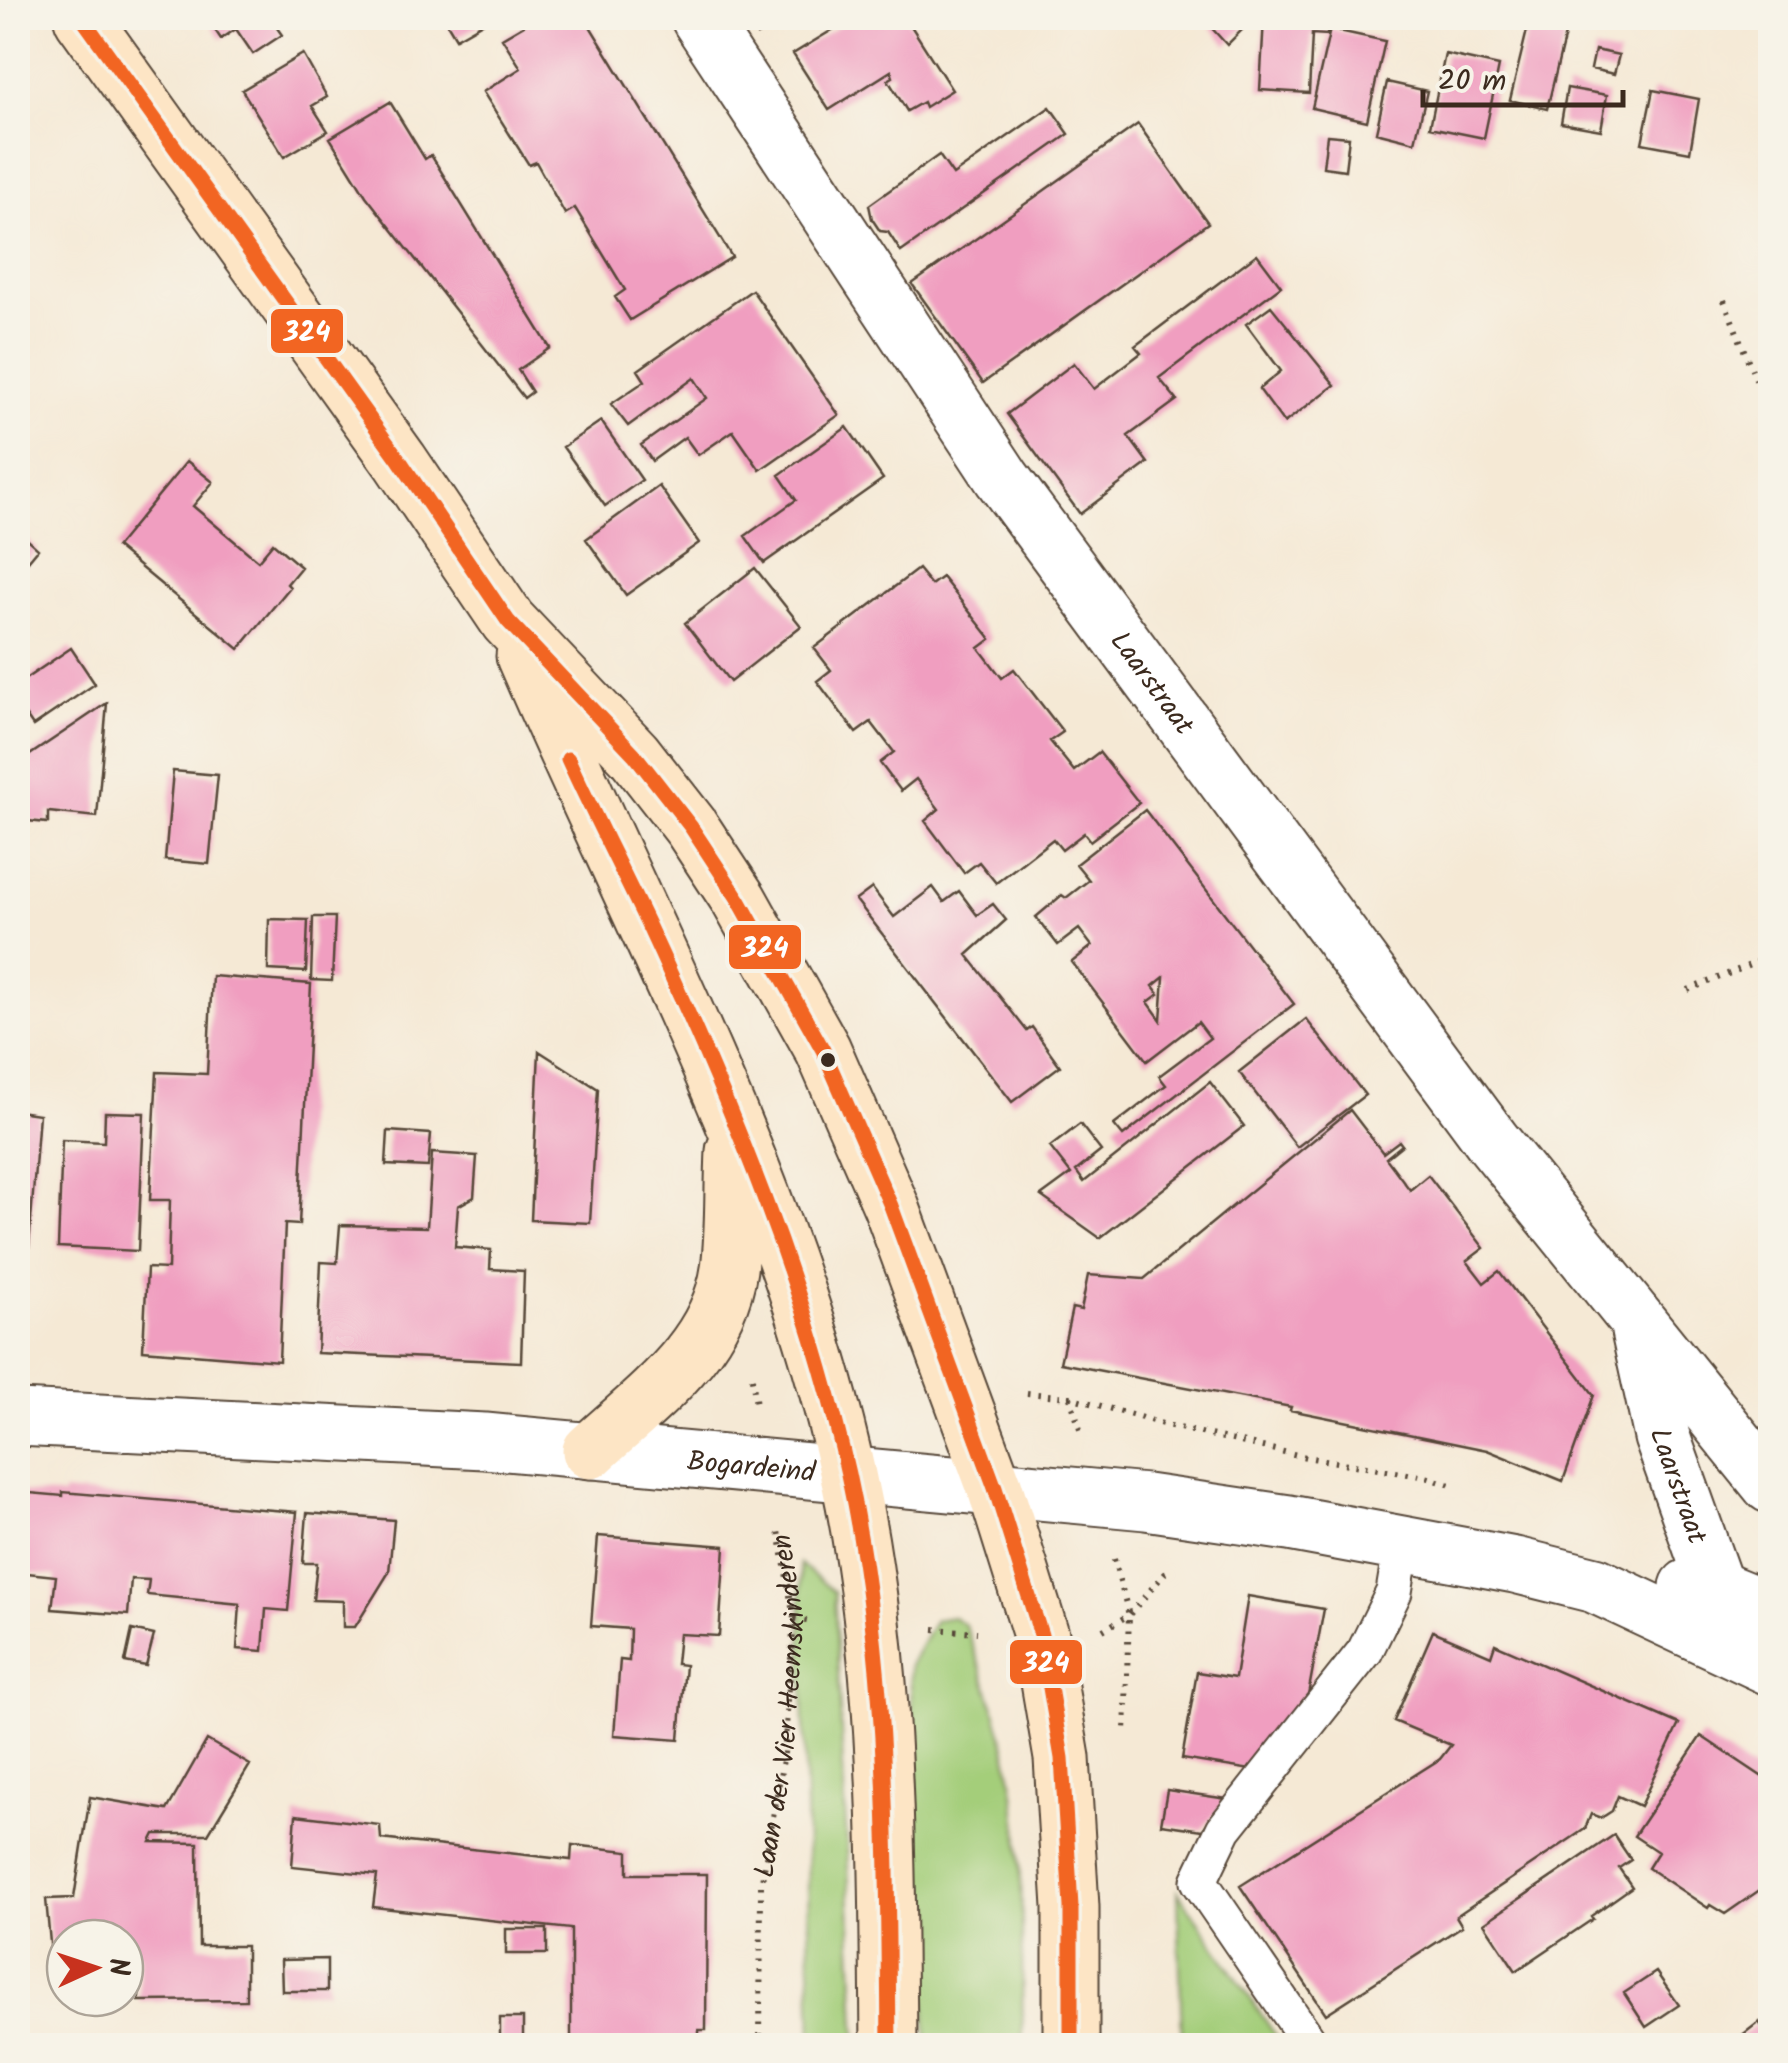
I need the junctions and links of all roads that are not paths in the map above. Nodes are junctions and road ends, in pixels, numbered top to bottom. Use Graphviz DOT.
graph roads {
  1 [pos="82,18"];
  2 [pos="699,18"];
  3 [pos="508,621"];
  4 [pos="736,1123"];
  5 [pos="1638,1323"];
  6 [pos="18,1418"];
  7 [pos="590,1452"];
  8 [pos="848,1476"];
  9 [pos="1770,1485"];
  10 [pos="995,1488"];
  11 [pos="1402,1544"];
  12 [pos="1596,1586"];
  13 [pos="1716,1588"];
  14 [pos="1770,1610"];
  15 [pos="1751,1656"];
  16 [pos="888,2046"];
  17 [pos="1071,2046"];
  18 [pos="1312,2046"];
  1 -- 3 [label="main road"];
  2 -- 5 [label="street, Laarstraat"];
  3 -- 4 [label="main road"];
  3 -- 10 [label="main road"];
  4 -- 7 [label="main road"];
  4 -- 8 [label="main road"];
  5 -- 9 [label="street, Laarstraat"];
  5 -- 13 [label="street, Laarstraat"];
  6 -- 7 [label="street, Bogardeind"];
  7 -- 8 [label="street, Bogardeind"];
  8 -- 10 [label="street, Bogardeind"];
  8 -- 16 [label="main road"];
  10 -- 11 [label="street, Bogardeind"];
  10 -- 17 [label="main road"];
  11 -- 12 [label="street, Bogardeind"];
  11 -- 18 [label="lane"];
  12 -- 13 [label="street, Bogardeind"];
  12 -- 15 [label="street, Bogardeind"];
  13 -- 14 [label="street, Bogardeind"];
  13 -- 15 [label="street, Laarstraat"];
}
